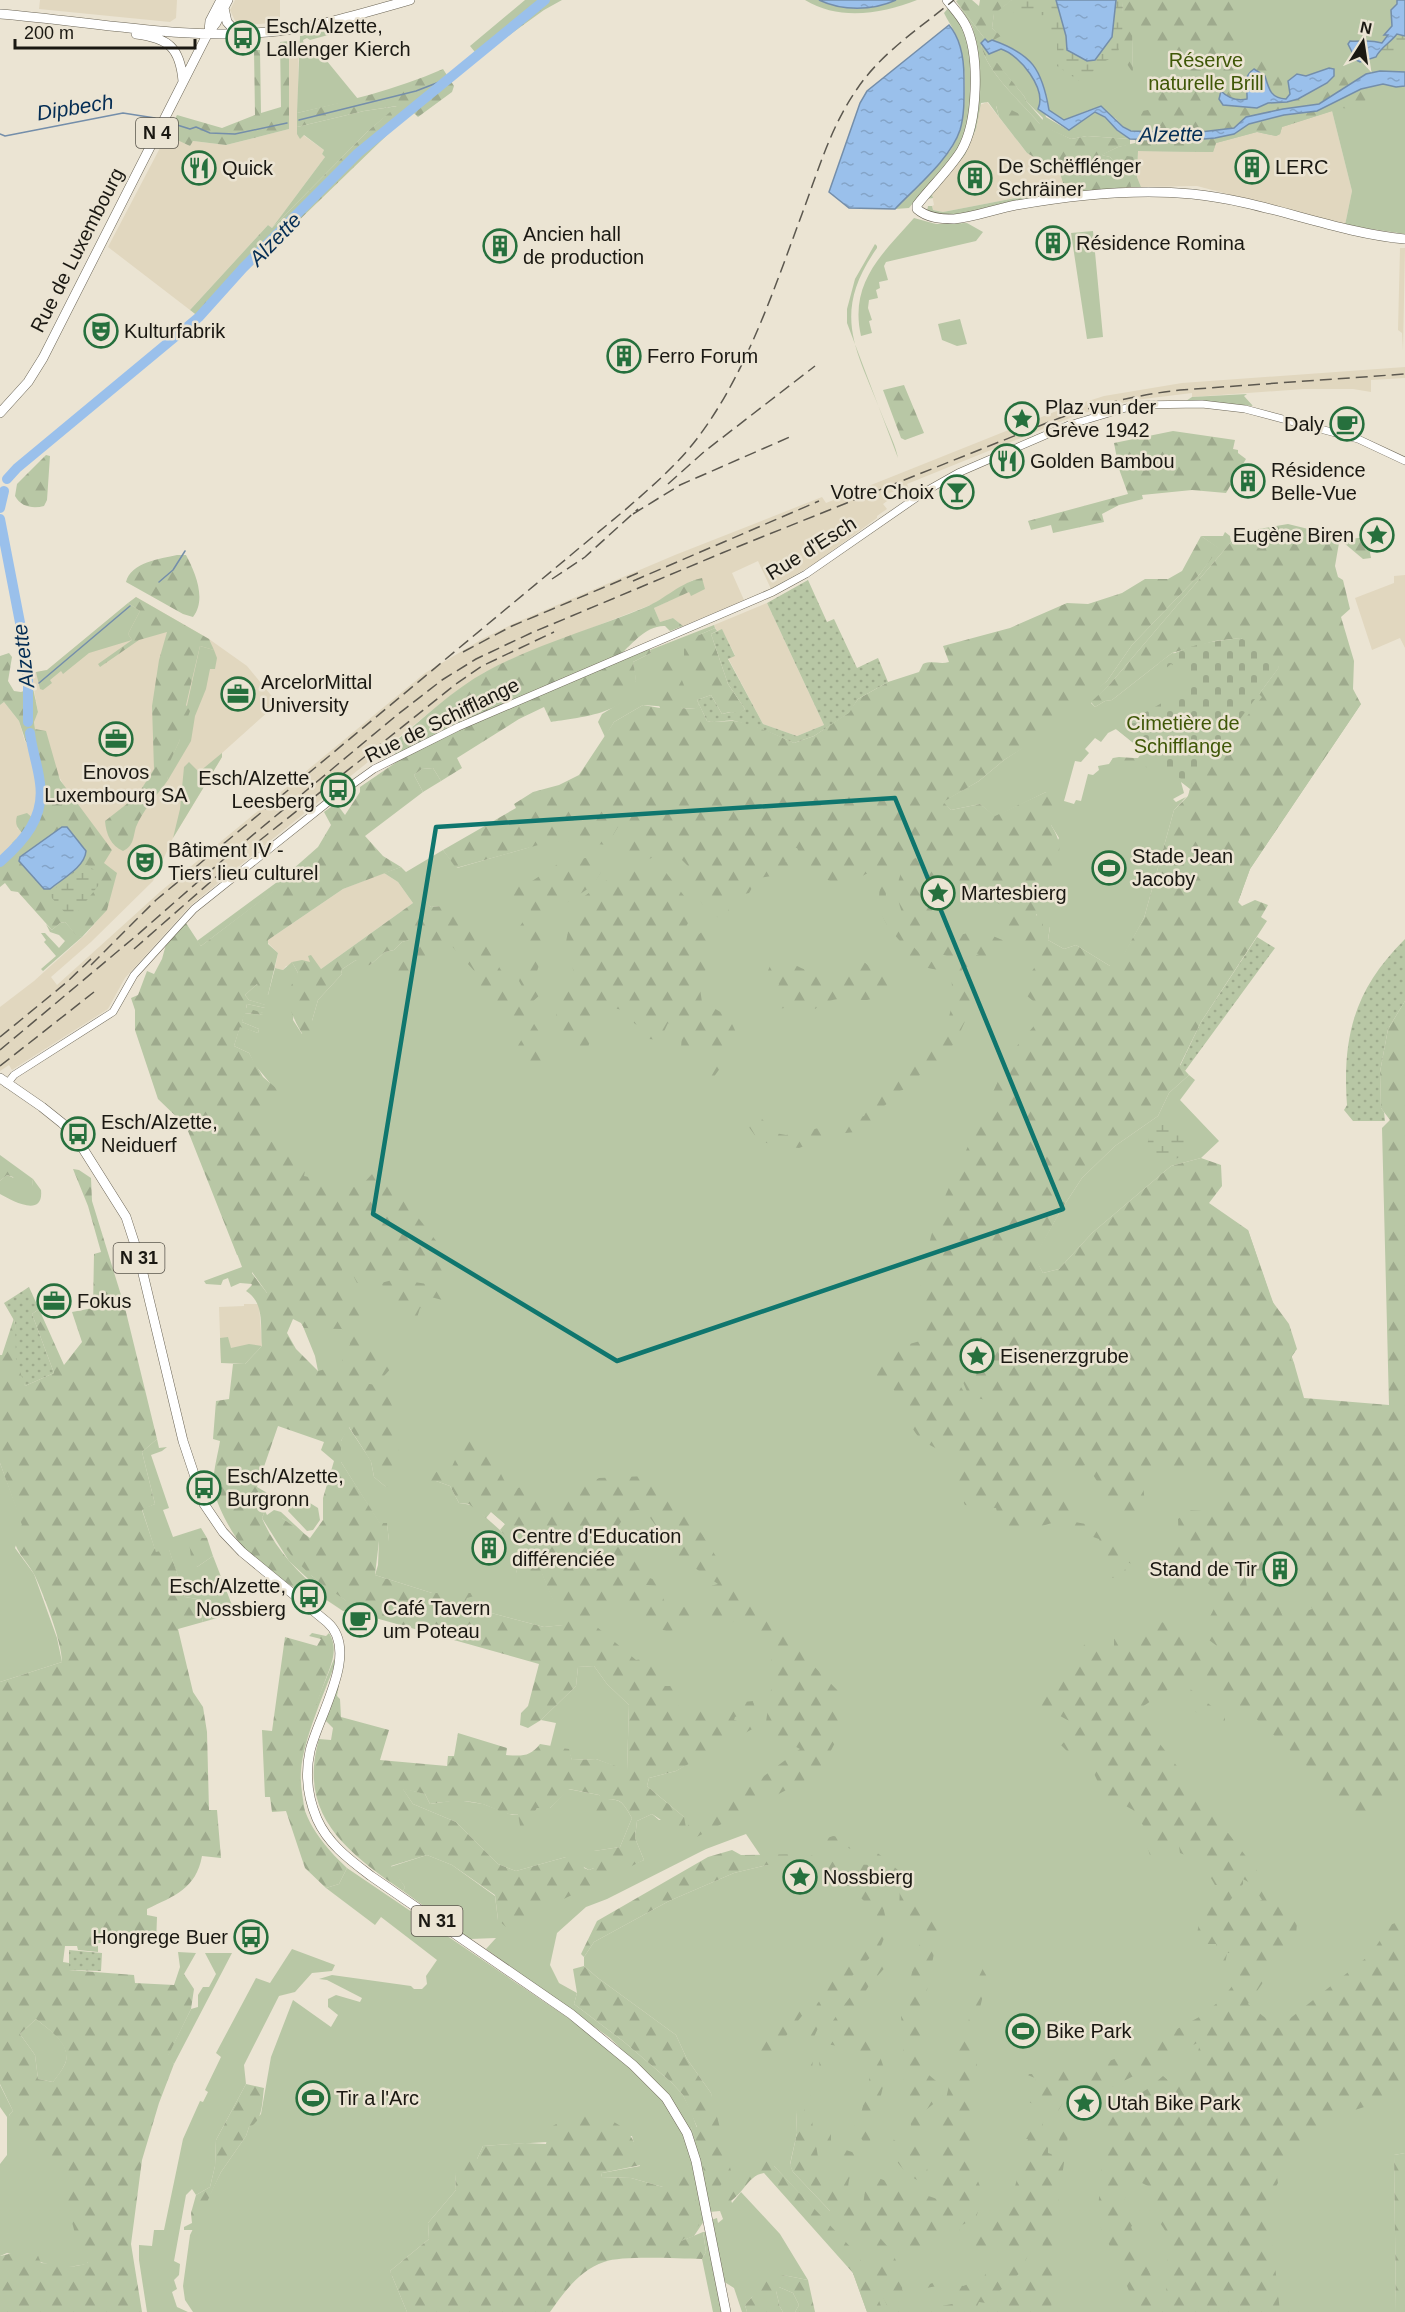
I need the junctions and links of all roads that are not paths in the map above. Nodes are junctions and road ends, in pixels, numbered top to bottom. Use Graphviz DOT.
graph roads {
  1 [pos="410,0"];
  2 [pos="947,0"];
  3 [pos="224,3"];
  4 [pos="0,14"];
  5 [pos="75,21"];
  6 [pos="208,33"];
  7 [pos="238,34"];
  8 [pos="183,82"];
  9 [pos="1405,240"];
  10 [pos="0,413"];
  11 [pos="1405,461"];
  12 [pos="674,634"];
  13 [pos="4,1081"];
  14 [pos="726,2312"];
  1 -- 7 [label="main road"];
  2 -- 9 [label="main road"];
  3 -- 6 [label="main road, Rue de Luxembourg / N 4"];
  3 -- 7 [label="main road"];
  4 -- 5 [label="main road"];
  5 -- 6 [label="main road"];
  5 -- 8 [label="main road"];
  6 -- 7 [label="main road"];
  6 -- 8 [label="main road, Rue de Luxembourg / N 4"];
  8 -- 10 [label="main road, Rue de Luxembourg / N 4"];
  11 -- 12 [label="street, Rue d'Esch"];
  12 -- 13 [label="street, Rue de Schifflange"];
  13 -- 14 [label="main road, N 31"];
}
